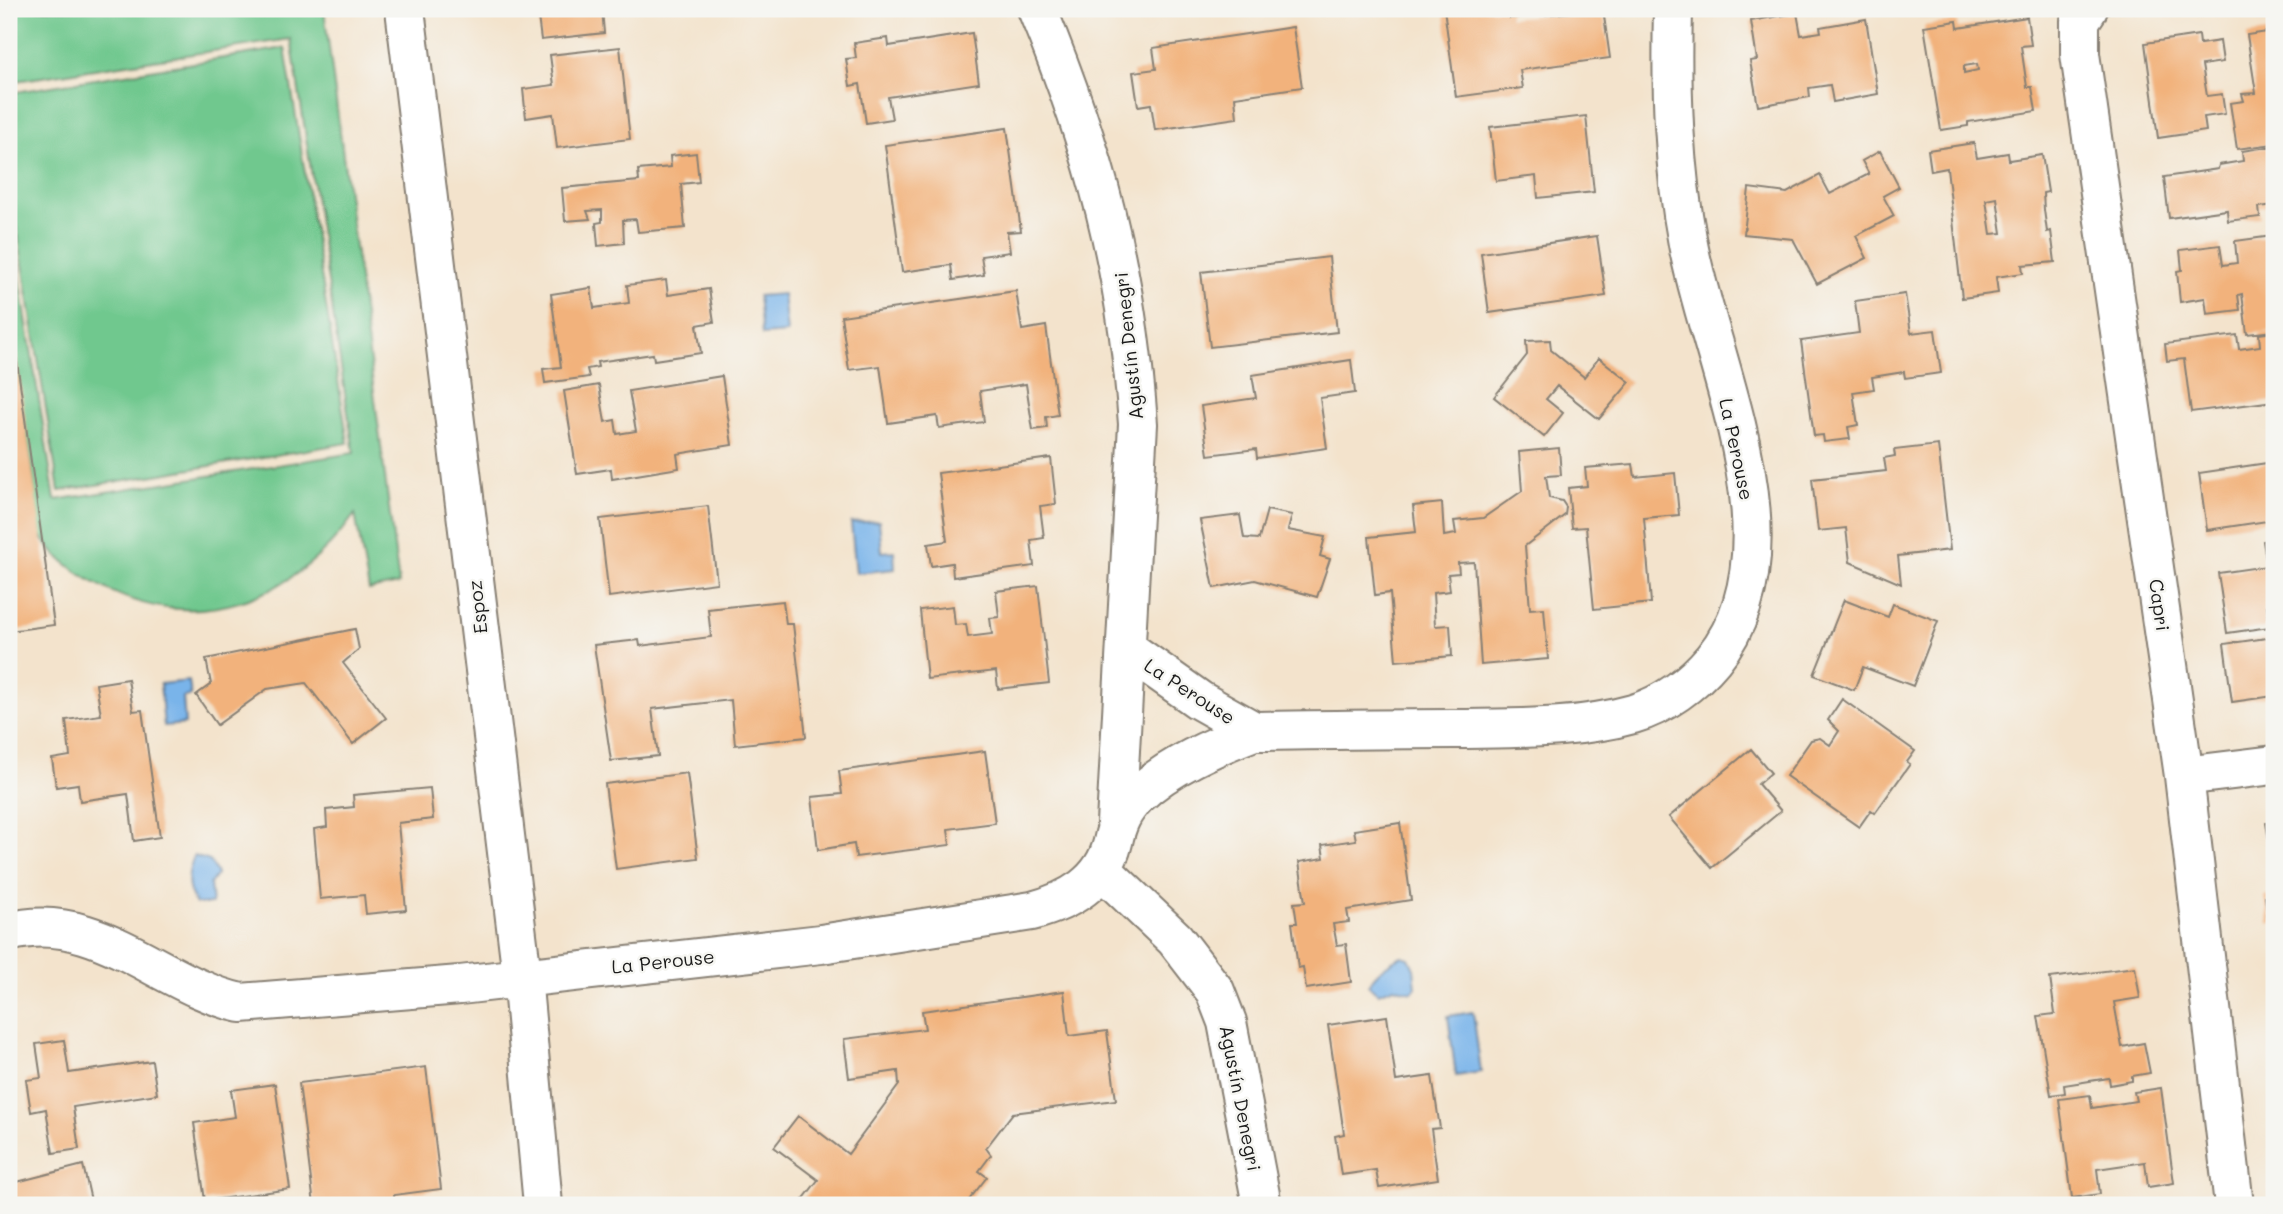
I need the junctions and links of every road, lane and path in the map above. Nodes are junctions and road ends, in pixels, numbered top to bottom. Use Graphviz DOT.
graph roads {
  1 [pos="405,9"];
  2 [pos="1037,9"];
  3 [pos="1673,9"];
  4 [pos="2088,9"];
  5 [pos="1127,649"];
  6 [pos="1254,731"];
  7 [pos="2274,765"];
  8 [pos="2184,776"];
  9 [pos="1116,823"];
  10 [pos="1101,869"];
  11 [pos="9,932"];
  12 [pos="522,976"];
  13 [pos="544,1195"];
  14 [pos="1262,1205"];
  15 [pos="2234,1205"];
  1 -- 12 [label="street, Espoz"];
  2 -- 5 [label="street, Agustín Denegri"];
  3 -- 6 [label="street, La Perouse"];
  4 -- 8 [label="street, Capri"];
  5 -- 6 [label="street, La Perouse"];
  5 -- 9 [label="street, Agustín Denegri"];
  6 -- 9 [label="street, La Perouse"];
  7 -- 8 [label="street"];
  8 -- 15 [label="street, Capri"];
  9 -- 10 [label="street, La Perouse"];
  10 -- 12 [label="street, La Perouse"];
  10 -- 14 [label="street, Agustín Denegri"];
  11 -- 12 [label="street, La Perouse"];
  12 -- 13 [label="street, Espoz"];
}
